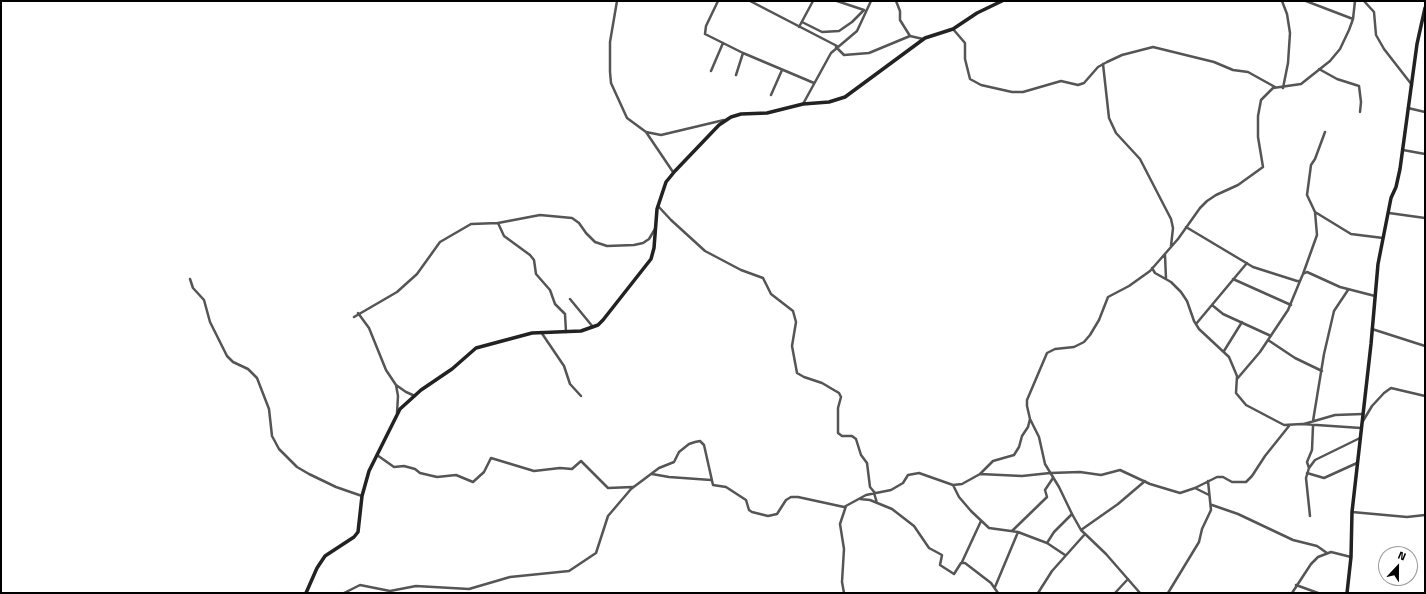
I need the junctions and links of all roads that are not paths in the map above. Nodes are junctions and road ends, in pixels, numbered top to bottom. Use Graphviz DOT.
graph roads {
  1 [pos="617,1"];
  2 [pos="718,1"];
  3 [pos="750,1"];
  4 [pos="813,1"];
  5 [pos="837,1"];
  6 [pos="871,1"];
  7 [pos="896,1"];
  8 [pos="1002,1"];
  9 [pos="1282,1"];
  10 [pos="1306,1"];
  11 [pos="1355,1"];
  12 [pos="1364,1"];
  13 [pos="1425,8"];
  14 [pos="1424,15"];
  15 [pos="1353,19"];
  16 [pos="802,22"];
  17 [pos="799,27"];
  18 [pos="953,29"];
  19 [pos="910,36"];
  20 [pos="924,40"];
  21 [pos="723,43"];
  22 [pos="837,47"];
  23 [pos="743,53"];
  24 [pos="1103,64"];
  25 [pos="1319,69"];
  26 [pos="782,70"];
  27 [pos="711,71"];
  28 [pos="736,75"];
  29 [pos="814,84"];
  30 [pos="1270,85"];
  31 [pos="1412,85"];
  32 [pos="1276,87"];
  33 [pos="1283,88"];
  34 [pos="1270,90"];
  35 [pos="771,95"];
  36 [pos="803,104"];
  37 [pos="1408,108"];
  38 [pos="1360,112"];
  39 [pos="1425,112"];
  40 [pos="725,120"];
  41 [pos="646,132"];
  42 [pos="1325,132"];
  43 [pos="1402,150"];
  44 [pos="1425,154"];
  45 [pos="673,172"];
  46 [pos="658,206"];
  47 [pos="1315,212"];
  48 [pos="1389,213"];
  49 [pos="1425,218"];
  50 [pos="498,223"];
  51 [pos="1186,227"];
  52 [pos="655,229"];
  53 [pos="1383,238"];
  54 [pos="1171,246"];
  55 [pos="1165,254"];
  56 [pos="1247,263"];
  57 [pos="1152,268"];
  58 [pos="1150,271"];
  59 [pos="1154,272"];
  60 [pos="1303,274"];
  61 [pos="190,279"];
  62 [pos="1233,279"];
  63 [pos="1166,280"];
  64 [pos="1300,281"];
  65 [pos="1348,290"];
  66 [pos="1375,296"];
  67 [pos="570,299"];
  68 [pos="1212,305"];
  69 [pos="1291,305"];
  70 [pos="358,313"];
  71 [pos="354,317"];
  72 [pos="1242,322"];
  73 [pos="1196,324"];
  74 [pos="593,327"];
  75 [pos="1372,329"];
  76 [pos="541,332"];
  77 [pos="566,332"];
  78 [pos="1272,336"];
  79 [pos="1268,340"];
  80 [pos="1274,343"];
  81 [pos="1266,344"];
  82 [pos="1425,346"];
  83 [pos="1224,351"];
  84 [pos="1322,371"];
  85 [pos="1237,379"];
  86 [pos="396,384"];
  87 [pos="415,396"];
  88 [pos="581,396"];
  89 [pos="1425,396"];
  90 [pos="396,413"];
  91 [pos="1363,414"];
  92 [pos="1030,419"];
  93 [pos="1313,421"];
  94 [pos="1362,423"];
  95 [pos="1280,424"];
  96 [pos="1302,424"];
  97 [pos="1289,426"];
  98 [pos="1313,426"];
  99 [pos="1361,428"];
  100 [pos="1284,431"];
  101 [pos="1360,438"];
  102 [pos="376,454"];
  103 [pos="1358,463"];
  104 [pos="1309,468"];
  105 [pos="651,473"];
  106 [pos="1050,473"];
  107 [pos="1307,473"];
  108 [pos="980,474"];
  109 [pos="1053,477"];
  110 [pos="711,480"];
  111 [pos="1145,481"];
  112 [pos="1208,481"];
  113 [pos="953,485"];
  114 [pos="633,487"];
  115 [pos="1195,488"];
  116 [pos="875,493"];
  117 [pos="1209,495"];
  118 [pos="362,496"];
  119 [pos="859,499"];
  120 [pos="877,504"];
  121 [pos="1212,505"];
  122 [pos="846,506"];
  123 [pos="841,507"];
  124 [pos="1216,508"];
  125 [pos="1211,510"];
  126 [pos="1352,512"];
  127 [pos="843,513"];
  128 [pos="1072,514"];
  129 [pos="1425,514"];
  130 [pos="1310,516"];
  131 [pos="981,521"];
  132 [pos="1081,530"];
  133 [pos="1012,531"];
  134 [pos="1018,532"];
  135 [pos="1084,534"];
  136 [pos="1046,543"];
  137 [pos="1327,553"];
  138 [pos="1065,555"];
  139 [pos="1351,557"];
  140 [pos="962,562"];
  141 [pos="1128,579"];
  142 [pos="1296,585"];
  143 [pos="994,587"];
  144 [pos="306,593"];
  145 [pos="344,593"];
  146 [pos="844,593"];
  147 [pos="998,593"];
  148 [pos="1038,593"];
  149 [pos="1115,593"];
  150 [pos="1140,593"];
  151 [pos="1168,593"];
  152 [pos="1292,593"];
  153 [pos="1318,593"];
  154 [pos="1347,593"];
  1 -- 41 [label="street"];
  2 -- 21 [label="street"];
  3 -- 17 [label="street"];
  4 -- 16 [label="street"];
  5 -- 16 [label="street"];
  6 -- 22 [label="street"];
  7 -- 19 [label="street"];
  8 -- 18 [label="street"];
  9 -- 33 [label="street"];
  10 -- 15 [label="street"];
  11 -- 15 [label="street"];
  12 -- 31 [label="street"];
  13 -- 14 [label="street"];
  14 -- 31 [label="street"];
  15 -- 25 [label="street"];
  16 -- 17 [label="street"];
  17 -- 22 [label="street"];
  18 -- 20 [label="street"];
  18 -- 24 [label="street"];
  19 -- 20 [label="street"];
  19 -- 22 [label="street"];
  20 -- 36 [label="street"];
  21 -- 23 [label="street"];
  21 -- 27 [label="street"];
  22 -- 29 [label="street"];
  23 -- 26 [label="street"];
  23 -- 28 [label="street"];
  24 -- 30 [label="street"];
  24 -- 54 [label="street"];
  25 -- 33 [label="street"];
  25 -- 38 [label="street"];
  26 -- 29 [label="street"];
  26 -- 35 [label="street"];
  29 -- 36 [label="street"];
  30 -- 32 [label="street"];
  30 -- 34 [label="street"];
  31 -- 37 [label="street"];
  32 -- 33 [label="street"];
  32 -- 34 [label="street"];
  34 -- 51 [label="street"];
  36 -- 40 [label="street"];
  37 -- 39 [label="street"];
  37 -- 43 [label="street"];
  40 -- 41 [label="street"];
  40 -- 45 [label="street"];
  41 -- 45 [label="street"];
  42 -- 47 [label="street"];
  43 -- 44 [label="street"];
  43 -- 48 [label="street"];
  45 -- 46 [label="street"];
  46 -- 52 [label="street"];
  46 -- 116 [label="street"];
  47 -- 53 [label="street"];
  47 -- 60 [label="street"];
  48 -- 49 [label="street"];
  48 -- 53 [label="street"];
  50 -- 52 [label="street"];
  50 -- 70 [label="street"];
  50 -- 77 [label="street"];
  51 -- 54 [label="street"];
  51 -- 56 [label="street"];
  52 -- 74 [label="street"];
  53 -- 66 [label="street"];
  54 -- 55 [label="street"];
  55 -- 57 [label="street"];
  55 -- 63 [label="street"];
  56 -- 62 [label="street"];
  56 -- 64 [label="street"];
  57 -- 58 [label="street"];
  57 -- 59 [label="street"];
  58 -- 59 [label="street"];
  58 -- 92 [label="street"];
  59 -- 63 [label="street"];
  60 -- 64 [label="street"];
  60 -- 65 [label="street"];
  61 -- 118 [label="street"];
  62 -- 68 [label="street"];
  62 -- 69 [label="street"];
  63 -- 73 [label="street"];
  64 -- 69 [label="street"];
  65 -- 66 [label="street"];
  65 -- 84 [label="street"];
  66 -- 75 [label="street"];
  67 -- 74 [label="street"];
  68 -- 72 [label="street"];
  68 -- 73 [label="street"];
  69 -- 78 [label="street"];
  70 -- 71 [label="street"];
  70 -- 86 [label="street"];
  72 -- 78 [label="street"];
  72 -- 83 [label="street"];
  73 -- 83 [label="street"];
  74 -- 77 [label="street"];
  75 -- 82 [label="street"];
  75 -- 91 [label="street"];
  76 -- 77 [label="street"];
  76 -- 87 [label="street"];
  76 -- 88 [label="street"];
  78 -- 79 [label="street"];
  79 -- 80 [label="street"];
  79 -- 81 [label="street"];
  80 -- 81 [label="street"];
  80 -- 84 [label="street"];
  81 -- 85 [label="street"];
  83 -- 85 [label="street"];
  84 -- 93 [label="street"];
  85 -- 95 [label="street"];
  86 -- 87 [label="street"];
  86 -- 90 [label="street"];
  87 -- 90 [label="street"];
  89 -- 94 [label="street"];
  90 -- 102 [label="street"];
  91 -- 93 [label="street"];
  91 -- 94 [label="street"];
  92 -- 106 [label="street"];
  92 -- 108 [label="street"];
  93 -- 96 [label="street"];
  94 -- 99 [label="street"];
  95 -- 97 [label="street"];
  95 -- 100 [label="street"];
  96 -- 97 [label="street"];
  96 -- 98 [label="street"];
  97 -- 100 [label="street"];
  98 -- 99 [label="street"];
  98 -- 104 [label="street"];
  99 -- 101 [label="street"];
  100 -- 112 [label="street"];
  101 -- 103 [label="street"];
  101 -- 104 [label="street"];
  102 -- 114 [label="street"];
  102 -- 118 [label="street"];
  103 -- 107 [label="street"];
  103 -- 126 [label="street"];
  104 -- 107 [label="street"];
  105 -- 110 [label="street"];
  105 -- 110 [label="street"];
  105 -- 114 [label="street"];
  106 -- 108 [label="street"];
  106 -- 109 [label="street"];
  106 -- 111 [label="street"];
  107 -- 130 [label="street"];
  108 -- 113 [label="street"];
  109 -- 128 [label="street"];
  109 -- 133 [label="street"];
  110 -- 123 [label="street"];
  111 -- 115 [label="street"];
  111 -- 132 [label="street"];
  112 -- 115 [label="street"];
  112 -- 117 [label="street"];
  113 -- 116 [label="street"];
  113 -- 131 [label="street"];
  114 -- 145 [label="street"];
  115 -- 117 [label="street"];
  116 -- 119 [label="street"];
  116 -- 120 [label="street"];
  117 -- 121 [label="street"];
  118 -- 144 [label="street"];
  119 -- 120 [label="street"];
  119 -- 122 [label="street"];
  120 -- 140 [label="street"];
  121 -- 124 [label="street"];
  121 -- 125 [label="street"];
  122 -- 123 [label="street"];
  122 -- 127 [label="street"];
  123 -- 127 [label="street"];
  124 -- 125 [label="street"];
  124 -- 137 [label="street"];
  125 -- 151 [label="street"];
  126 -- 129 [label="street"];
  126 -- 139 [label="street"];
  127 -- 146 [label="street"];
  128 -- 132 [label="street"];
  128 -- 136 [label="street"];
  131 -- 133 [label="street"];
  131 -- 140 [label="street"];
  132 -- 135 [label="street"];
  133 -- 134 [label="street"];
  134 -- 136 [label="street"];
  134 -- 143 [label="street"];
  135 -- 138 [label="street"];
  135 -- 141 [label="street"];
  136 -- 138 [label="street"];
  137 -- 139 [label="street"];
  137 -- 142 [label="street"];
  138 -- 148 [label="street"];
  139 -- 154 [label="street"];
  140 -- 143 [label="street"];
  141 -- 149 [label="street"];
  141 -- 150 [label="street"];
  142 -- 152 [label="street"];
  142 -- 153 [label="street"];
  143 -- 147 [label="street"];
}
